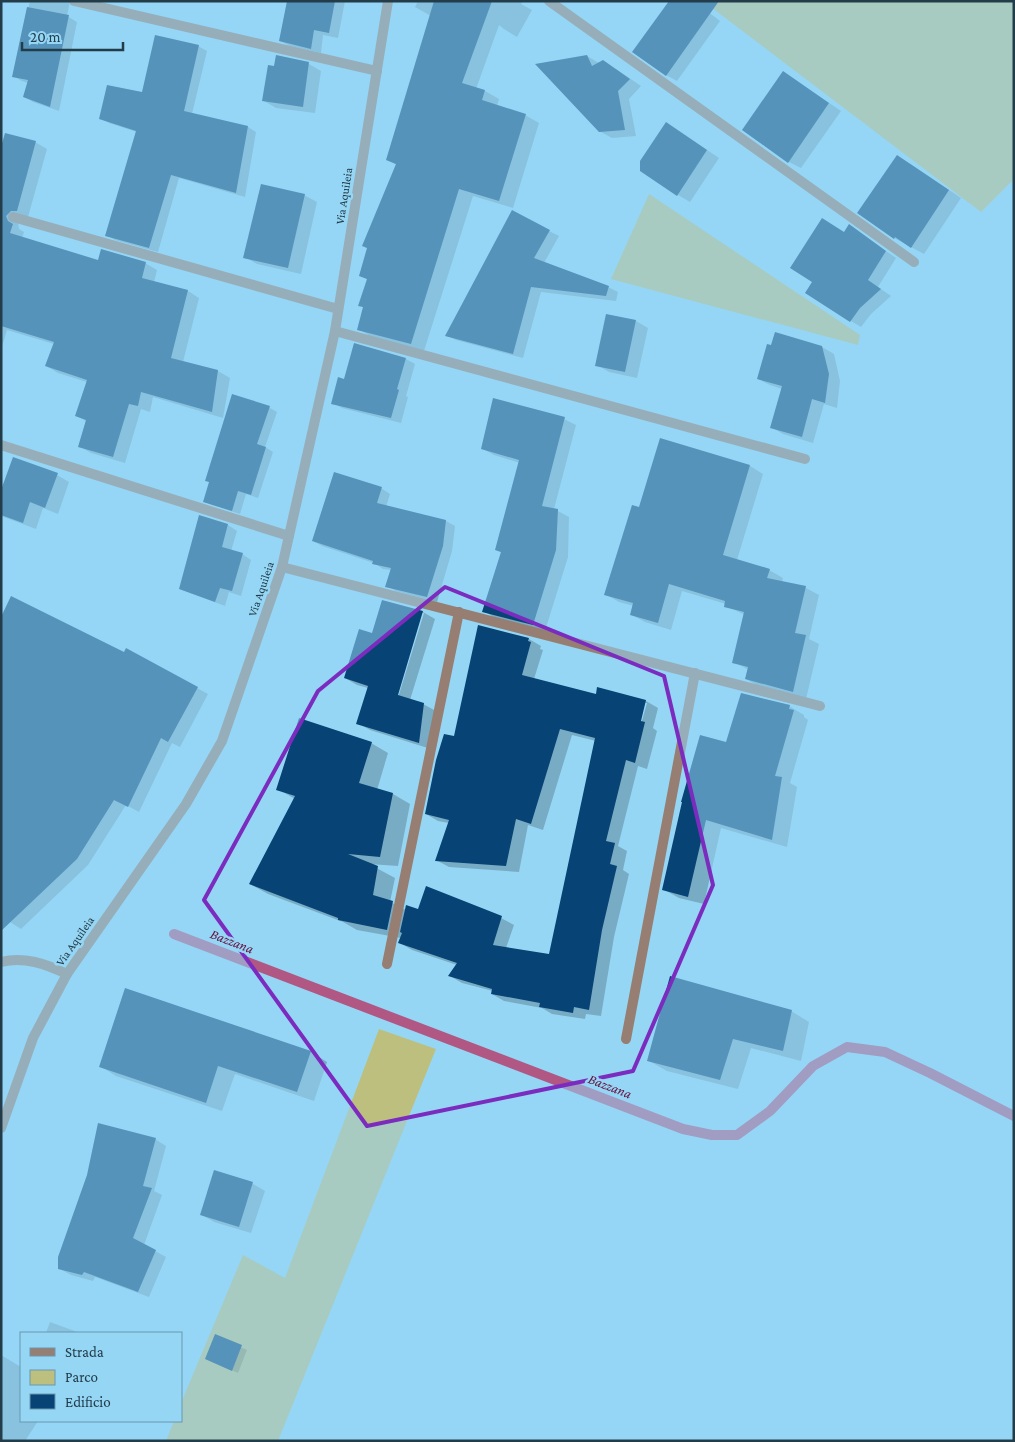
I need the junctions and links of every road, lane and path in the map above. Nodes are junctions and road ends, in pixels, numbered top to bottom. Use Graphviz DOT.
graph roads {
  1 [pos="74,1"];
  2 [pos="388,1"];
  3 [pos="549,1"];
  4 [pos="377,71"];
  5 [pos="13,217"];
  6 [pos="914,262"];
  7 [pos="338,309"];
  8 [pos="335,331"];
  9 [pos="1,446"];
  10 [pos="805,459"];
  11 [pos="289,536"];
  12 [pos="282,567"];
  13 [pos="459,612"];
  14 [pos="696,674"];
  15 [pos="820,706"];
  16 [pos="1,962"];
  17 [pos="387,964"];
  18 [pos="67,974"];
  19 [pos="626,1039"];
  20 [pos="1,1128"];
  1 -- 4 [label="street"];
  2 -- 4 [label="street, Via Aquileia"];
  3 -- 6 [label="street"];
  4 -- 7 [label="street, Via Aquileia"];
  5 -- 7 [label="street"];
  7 -- 8 [label="street, Via Aquileia"];
  8 -- 10 [label="street"];
  8 -- 11 [label="street, Via Aquileia"];
  9 -- 11 [label="street"];
  11 -- 12 [label="street, Via Aquileia"];
  12 -- 13 [label="street"];
  12 -- 18 [label="street, Via Aquileia"];
  13 -- 14 [label="street"];
  13 -- 17 [label="street"];
  14 -- 15 [label="street"];
  14 -- 19 [label="street"];
  16 -- 18 [label="street"];
  18 -- 20 [label="street, Via Aquileia"];
}
